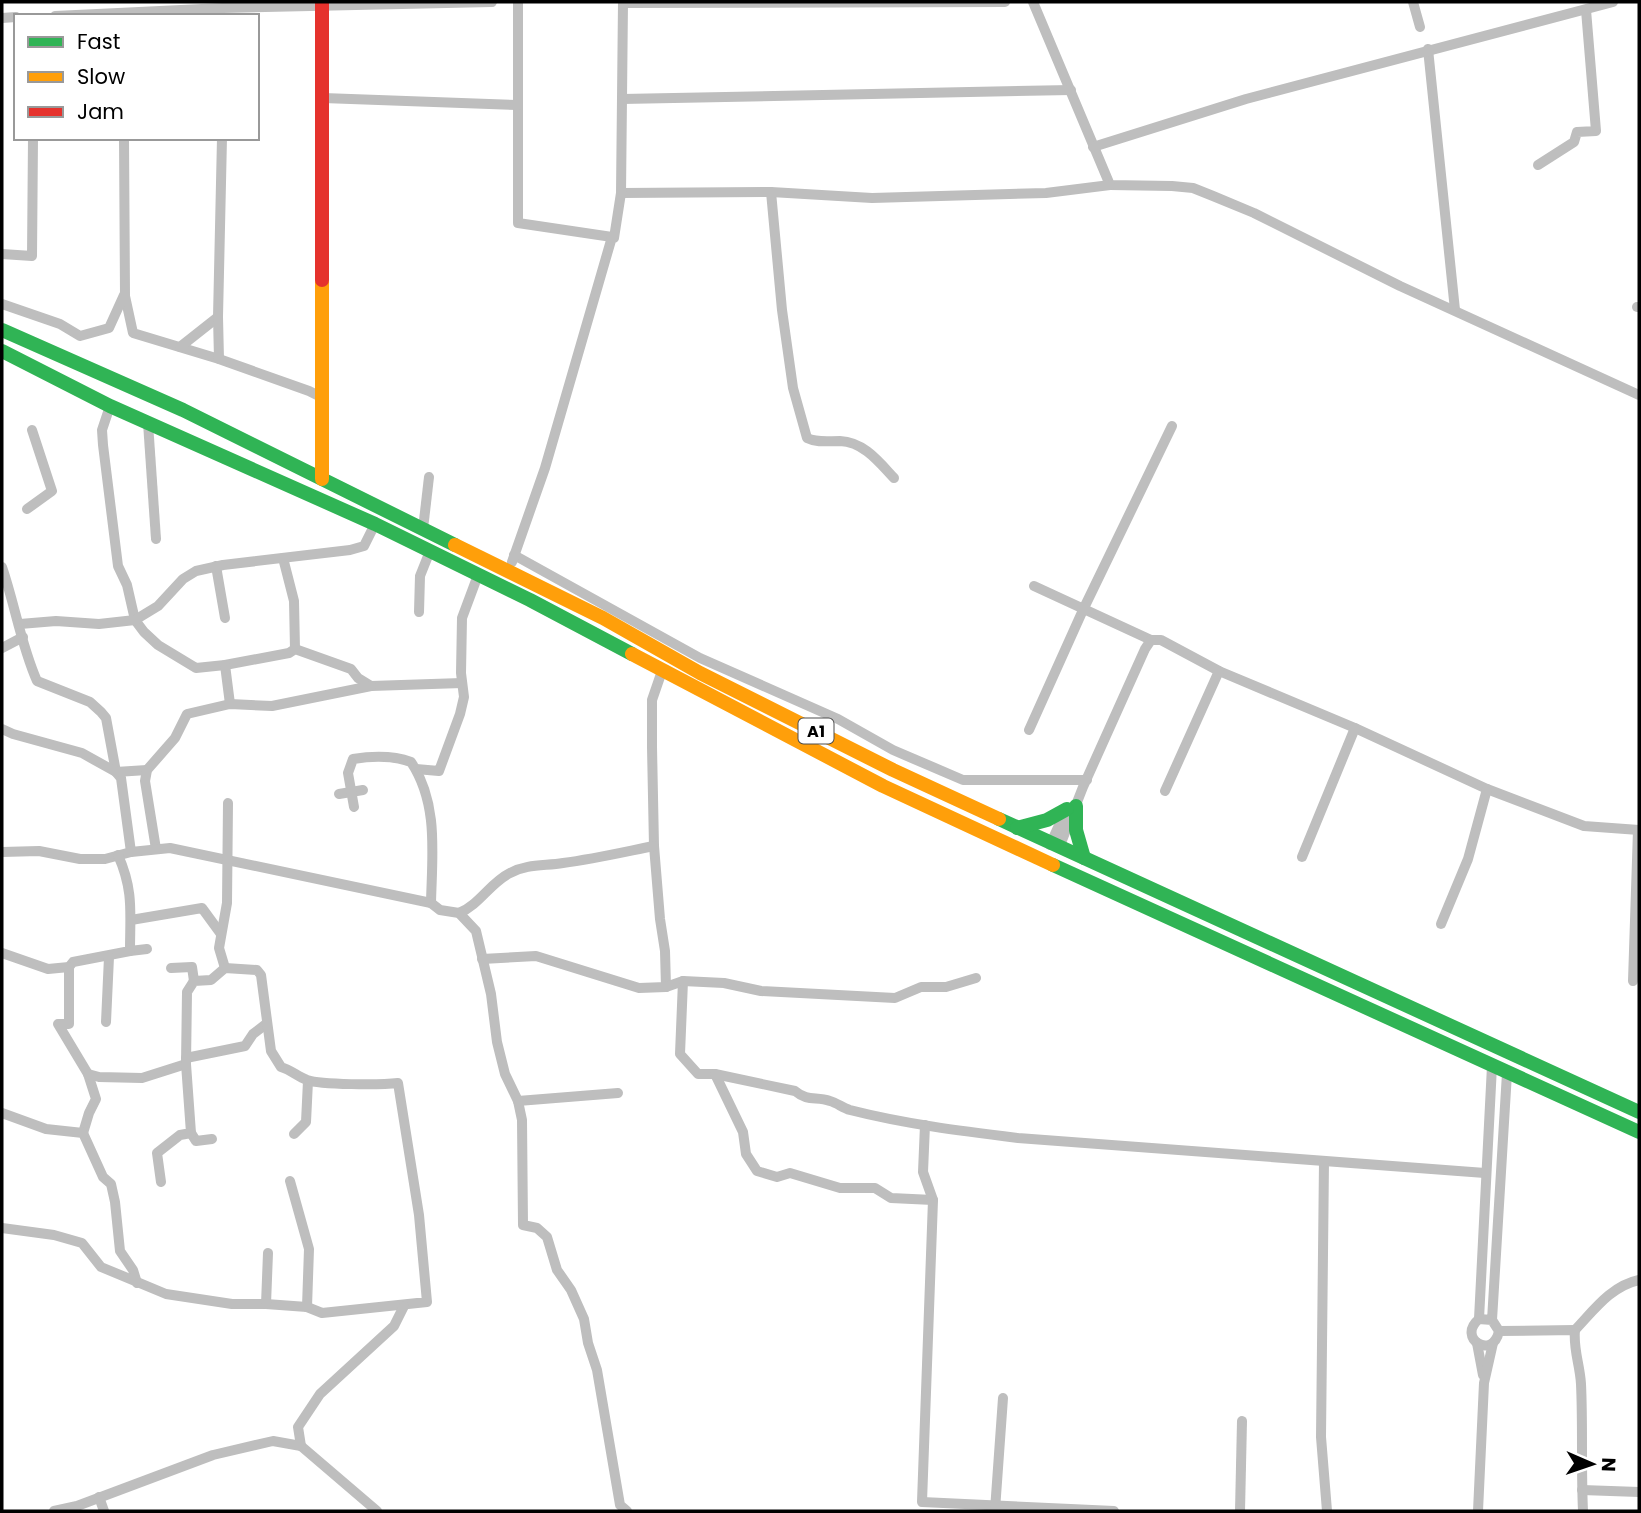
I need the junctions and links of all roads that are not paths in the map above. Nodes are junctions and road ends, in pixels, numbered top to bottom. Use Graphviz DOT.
graph roads {
  1 [pos="492,2"];
  2 [pos="518,2"];
  3 [pos="722,2"];
  4 [pos="1005,2"];
  5 [pos="1033,2"];
  6 [pos="1413,2"];
  7 [pos="1613,2"];
  8 [pos="622,3"];
  9 [pos="322,4"];
  10 [pos="223,8"];
  11 [pos="1586,9"];
  12 [pos="123,10"];
  13 [pos="78,14"];
  14 [pos="1420,27"];
  15 [pos="1428,49"];
  16 [pos="1071,90"];
  17 [pos="323,98"];
  18 [pos="622,99"];
  19 [pos="518,105"];
  20 [pos="33,140"];
  21 [pos="124,140"];
  22 [pos="222,140"];
  23 [pos="1093,147"];
  24 [pos="1538,165"];
  25 [pos="1110,185"];
  26 [pos="771,192"];
  27 [pos="621,193"];
  28 [pos="612,237"];
  29 [pos="2,254"];
  30 [pos="124,293"];
  31 [pos="2,304"];
  32 [pos="1455,310"];
  33 [pos="218,317"];
  34 [pos="2,330"];
  35 [pos="180,347"];
  36 [pos="2,351"];
  37 [pos="219,359"];
  38 [pos="1639,395"];
  39 [pos="323,398"];
  40 [pos="110,406"];
  41 [pos="148,423"];
  42 [pos="1172,426"];
  43 [pos="32,430"];
  44 [pos="429,477"];
  45 [pos="894,478"];
  46 [pos="323,479"];
  47 [pos="27,509"];
  48 [pos="375,524"];
  49 [pos="423,528"];
  50 [pos="156,539"];
  51 [pos="430,551"];
  52 [pos="514,555"];
  53 [pos="283,558"];
  54 [pos="216,566"];
  55 [pos="2,567"];
  56 [pos="508,571"];
  57 [pos="478,575"];
  58 [pos="1034,586"];
  59 [pos="1083,610"];
  60 [pos="419,612"];
  61 [pos="225,618"];
  62 [pos="135,620"];
  63 [pos="20,624"];
  64 [pos="23,637"];
  65 [pos="1151,640"];
  66 [pos="2,648"];
  67 [pos="295,649"];
  68 [pos="225,665"];
  69 [pos="662,671"];
  70 [pos="1219,671"];
  71 [pos="462,683"];
  72 [pos="371,686"];
  73 [pos="230,704"];
  74 [pos="1355,728"];
  75 [pos="2,729"];
  76 [pos="1029,730"];
  77 [pos="147,769"];
  78 [pos="415,769"];
  79 [pos="116,772"];
  80 [pos="1085,783"];
  81 [pos="1487,789"];
  82 [pos="358,791"];
  83 [pos="1165,791"];
  84 [pos="339,794"];
  85 [pos="228,803"];
  86 [pos="354,807"];
  87 [pos="1071,808"];
  88 [pos="1017,828"];
  89 [pos="1639,830"];
  90 [pos="1055,845"];
  91 [pos="654,846"];
  92 [pos="156,849"];
  93 [pos="2,852"];
  94 [pos="131,852"];
  95 [pos="118,855"];
  96 [pos="1301,857"];
  97 [pos="1084,858"];
  98 [pos="228,859"];
  99 [pos="1047,862"];
  100 [pos="431,903"];
  101 [pos="459,913"];
  102 [pos="131,920"];
  103 [pos="1441,924"];
  104 [pos="222,934"];
  105 [pos="147,949"];
  106 [pos="130,951"];
  107 [pos="2,953"];
  108 [pos="109,957"];
  109 [pos="482,959"];
  110 [pos="69,967"];
  111 [pos="171,968"];
  112 [pos="225,968"];
  113 [pos="976,978"];
  114 [pos="194,981"];
  115 [pos="682,981"];
  116 [pos="1633,981"];
  117 [pos="666,988"];
  118 [pos="106,1022"];
  119 [pos="266,1024"];
  120 [pos="186,1061"];
  121 [pos="1492,1066"];
  122 [pos="1507,1073"];
  123 [pos="88,1074"];
  124 [pos="715,1074"];
  125 [pos="308,1080"];
  126 [pos="618,1093"];
  127 [pos="518,1101"];
  128 [pos="1639,1112"];
  129 [pos="2,1113"];
  130 [pos="925,1125"];
  131 [pos="1639,1132"];
  132 [pos="83,1133"];
  133 [pos="191,1133"];
  134 [pos="294,1135"];
  135 [pos="212,1139"];
  136 [pos="1324,1161"];
  137 [pos="1485,1173"];
  138 [pos="290,1181"];
  139 [pos="161,1182"];
  140 [pos="933,1200"];
  141 [pos="2,1228"];
  142 [pos="268,1253"];
  143 [pos="1639,1280"];
  144 [pos="137,1283"];
  145 [pos="266,1304"];
  146 [pos="404,1306"];
  147 [pos="307,1307"];
  148 [pos="1479,1319"];
  149 [pos="1492,1320"];
  150 [pos="1575,1330"];
  151 [pos="1499,1331"];
  152 [pos="1477,1343"];
  153 [pos="1493,1343"];
  154 [pos="1484,1383"];
  155 [pos="1003,1398"];
  156 [pos="1242,1421"];
  157 [pos="301,1446"];
  158 [pos="1582,1490"];
  159 [pos="1639,1492"];
  160 [pos="99,1497"];
  161 [pos="995,1508"];
  162 [pos="54,1511"];
  163 [pos="104,1511"];
  164 [pos="377,1511"];
  165 [pos="626,1511"];
  166 [pos="1114,1511"];
  167 [pos="1240,1511"];
  168 [pos="1327,1511"];
  169 [pos="1478,1511"];
  170 [pos="1583,1511"];
  1 -- 9 [label="street"];
  2 -- 19 [label="street"];
  3 -- 4 [label="street"];
  3 -- 8 [label="street"];
  5 -- 16 [label="street"];
  6 -- 14 [label="street"];
  7 -- 11 [label="street"];
  8 -- 18 [label="street"];
  9 -- 10 [label="street"];
  9 -- 17 [label="main road"];
  10 -- 12 [label="street"];
  11 -- 15 [label="street"];
  11 -- 24 [label="street"];
  12 -- 13 [label="street"];
  15 -- 23 [label="street"];
  15 -- 32 [label="street"];
  16 -- 18 [label="street"];
  16 -- 23 [label="street"];
  17 -- 19 [label="street"];
  17 -- 39 [label="main road"];
  18 -- 27 [label="street"];
  19 -- 28 [label="street"];
  20 -- 29 [label="street"];
  21 -- 30 [label="street"];
  22 -- 33 [label="street"];
  23 -- 25 [label="street"];
  25 -- 26 [label="street"];
  25 -- 32 [label="street"];
  26 -- 27 [label="street"];
  26 -- 45 [label="street"];
  27 -- 28 [label="street"];
  28 -- 52 [label="street"];
  30 -- 31 [label="street"];
  30 -- 35 [label="street"];
  32 -- 38 [label="street"];
  33 -- 35 [label="street"];
  33 -- 37 [label="street"];
  34 -- 46 [label="main road, A1"];
  35 -- 37 [label="street"];
  36 -- 40 [label="main road, A1"];
  37 -- 39 [label="street"];
  39 -- 46 [label="main road"];
  40 -- 41 [label="main road, A1"];
  40 -- 62 [label="street"];
  41 -- 48 [label="main road, A1"];
  41 -- 50 [label="street"];
  42 -- 59 [label="street"];
  43 -- 47 [label="street"];
  44 -- 49 [label="street"];
  46 -- 49 [label="main road, A1"];
  48 -- 51 [label="main road, A1"];
  48 -- 53 [label="street"];
  49 -- 56 [label="main road, A1"];
  51 -- 57 [label="main road, A1"];
  51 -- 60 [label="street"];
  52 -- 56 [label="street"];
  52 -- 80 [label="street"];
  53 -- 54 [label="street"];
  53 -- 67 [label="street"];
  54 -- 61 [label="street"];
  54 -- 62 [label="street"];
  55 -- 63 [label="street"];
  56 -- 88 [label="main road, A1"];
  57 -- 69 [label="main road, A1"];
  57 -- 71 [label="street"];
  58 -- 59 [label="street"];
  59 -- 65 [label="street"];
  59 -- 76 [label="street"];
  62 -- 63 [label="street"];
  62 -- 68 [label="street"];
  63 -- 64 [label="street"];
  64 -- 66 [label="street"];
  64 -- 79 [label="street"];
  65 -- 70 [label="street"];
  65 -- 80 [label="street"];
  67 -- 68 [label="street"];
  67 -- 72 [label="street"];
  68 -- 73 [label="street"];
  69 -- 91 [label="street"];
  69 -- 99 [label="main road, A1"];
  70 -- 74 [label="street"];
  70 -- 83 [label="street"];
  71 -- 72 [label="street"];
  71 -- 78 [label="street"];
  72 -- 73 [label="street"];
  73 -- 77 [label="street"];
  74 -- 81 [label="street"];
  74 -- 96 [label="street"];
  75 -- 79 [label="street"];
  77 -- 79 [label="street"];
  77 -- 92 [label="street"];
  78 -- 82 [label="street"];
  78 -- 100 [label="street"];
  79 -- 94 [label="street"];
  80 -- 87 [label="street"];
  81 -- 89 [label="street"];
  81 -- 103 [label="street"];
  82 -- 84 [label="street"];
  82 -- 86 [label="street"];
  85 -- 98 [label="street"];
  87 -- 88 [label="main road"];
  87 -- 90 [label="street"];
  87 -- 97 [label="main road"];
  88 -- 90 [label="main road, A1"];
  89 -- 116 [label="street"];
  90 -- 97 [label="main road, A1"];
  90 -- 99 [label="street"];
  91 -- 101 [label="street"];
  91 -- 117 [label="street"];
  92 -- 94 [label="street"];
  92 -- 98 [label="street"];
  93 -- 95 [label="street"];
  94 -- 95 [label="street"];
  95 -- 102 [label="street"];
  97 -- 128 [label="main road, A1"];
  98 -- 100 [label="street"];
  98 -- 104 [label="street"];
  99 -- 121 [label="main road, A1"];
  100 -- 101 [label="street"];
  101 -- 109 [label="street"];
  102 -- 104 [label="street"];
  102 -- 106 [label="street"];
  104 -- 112 [label="street"];
  105 -- 106 [label="street"];
  106 -- 108 [label="street"];
  107 -- 110 [label="street"];
  108 -- 110 [label="street"];
  108 -- 118 [label="street"];
  109 -- 117 [label="street"];
  109 -- 127 [label="street"];
  110 -- 123 [label="street"];
  111 -- 114 [label="street"];
  112 -- 114 [label="street"];
  112 -- 119 [label="street"];
  113 -- 115 [label="street"];
  114 -- 120 [label="street"];
  115 -- 117 [label="street"];
  115 -- 124 [label="street"];
  119 -- 120 [label="street"];
  119 -- 125 [label="street"];
  120 -- 123 [label="street"];
  120 -- 133 [label="street"];
  121 -- 122 [label="main road, A1"];
  121 -- 137 [label="street"];
  122 -- 131 [label="main road, A1"];
  122 -- 149 [label="street"];
  123 -- 132 [label="street"];
  124 -- 130 [label="street"];
  124 -- 140 [label="street"];
  125 -- 134 [label="street"];
  125 -- 146 [label="street"];
  126 -- 127 [label="street"];
  127 -- 165 [label="street"];
  129 -- 132 [label="street"];
  130 -- 136 [label="street"];
  130 -- 140 [label="street"];
  132 -- 144 [label="street"];
  133 -- 135 [label="street"];
  133 -- 139 [label="street"];
  136 -- 137 [label="street"];
  136 -- 168 [label="street"];
  137 -- 148 [label="street"];
  138 -- 147 [label="street"];
  140 -- 161 [label="street"];
  141 -- 144 [label="street"];
  142 -- 145 [label="street"];
  143 -- 150 [label="street"];
  144 -- 145 [label="street"];
  145 -- 147 [label="street"];
  146 -- 147 [label="street"];
  146 -- 157 [label="street"];
  148 -- 149 [label="street"];
  148 -- 152 [label="street"];
  149 -- 151 [label="street"];
  150 -- 151 [label="street"];
  150 -- 158 [label="street"];
  151 -- 153 [label="street"];
  152 -- 153 [label="street"];
  152 -- 154 [label="street"];
  153 -- 154 [label="street"];
  154 -- 169 [label="street"];
  155 -- 161 [label="street"];
  156 -- 167 [label="street"];
  157 -- 160 [label="street"];
  157 -- 164 [label="street"];
  158 -- 159 [label="street"];
  158 -- 170 [label="street"];
  160 -- 162 [label="street"];
  160 -- 163 [label="street"];
  161 -- 166 [label="street"];
}
